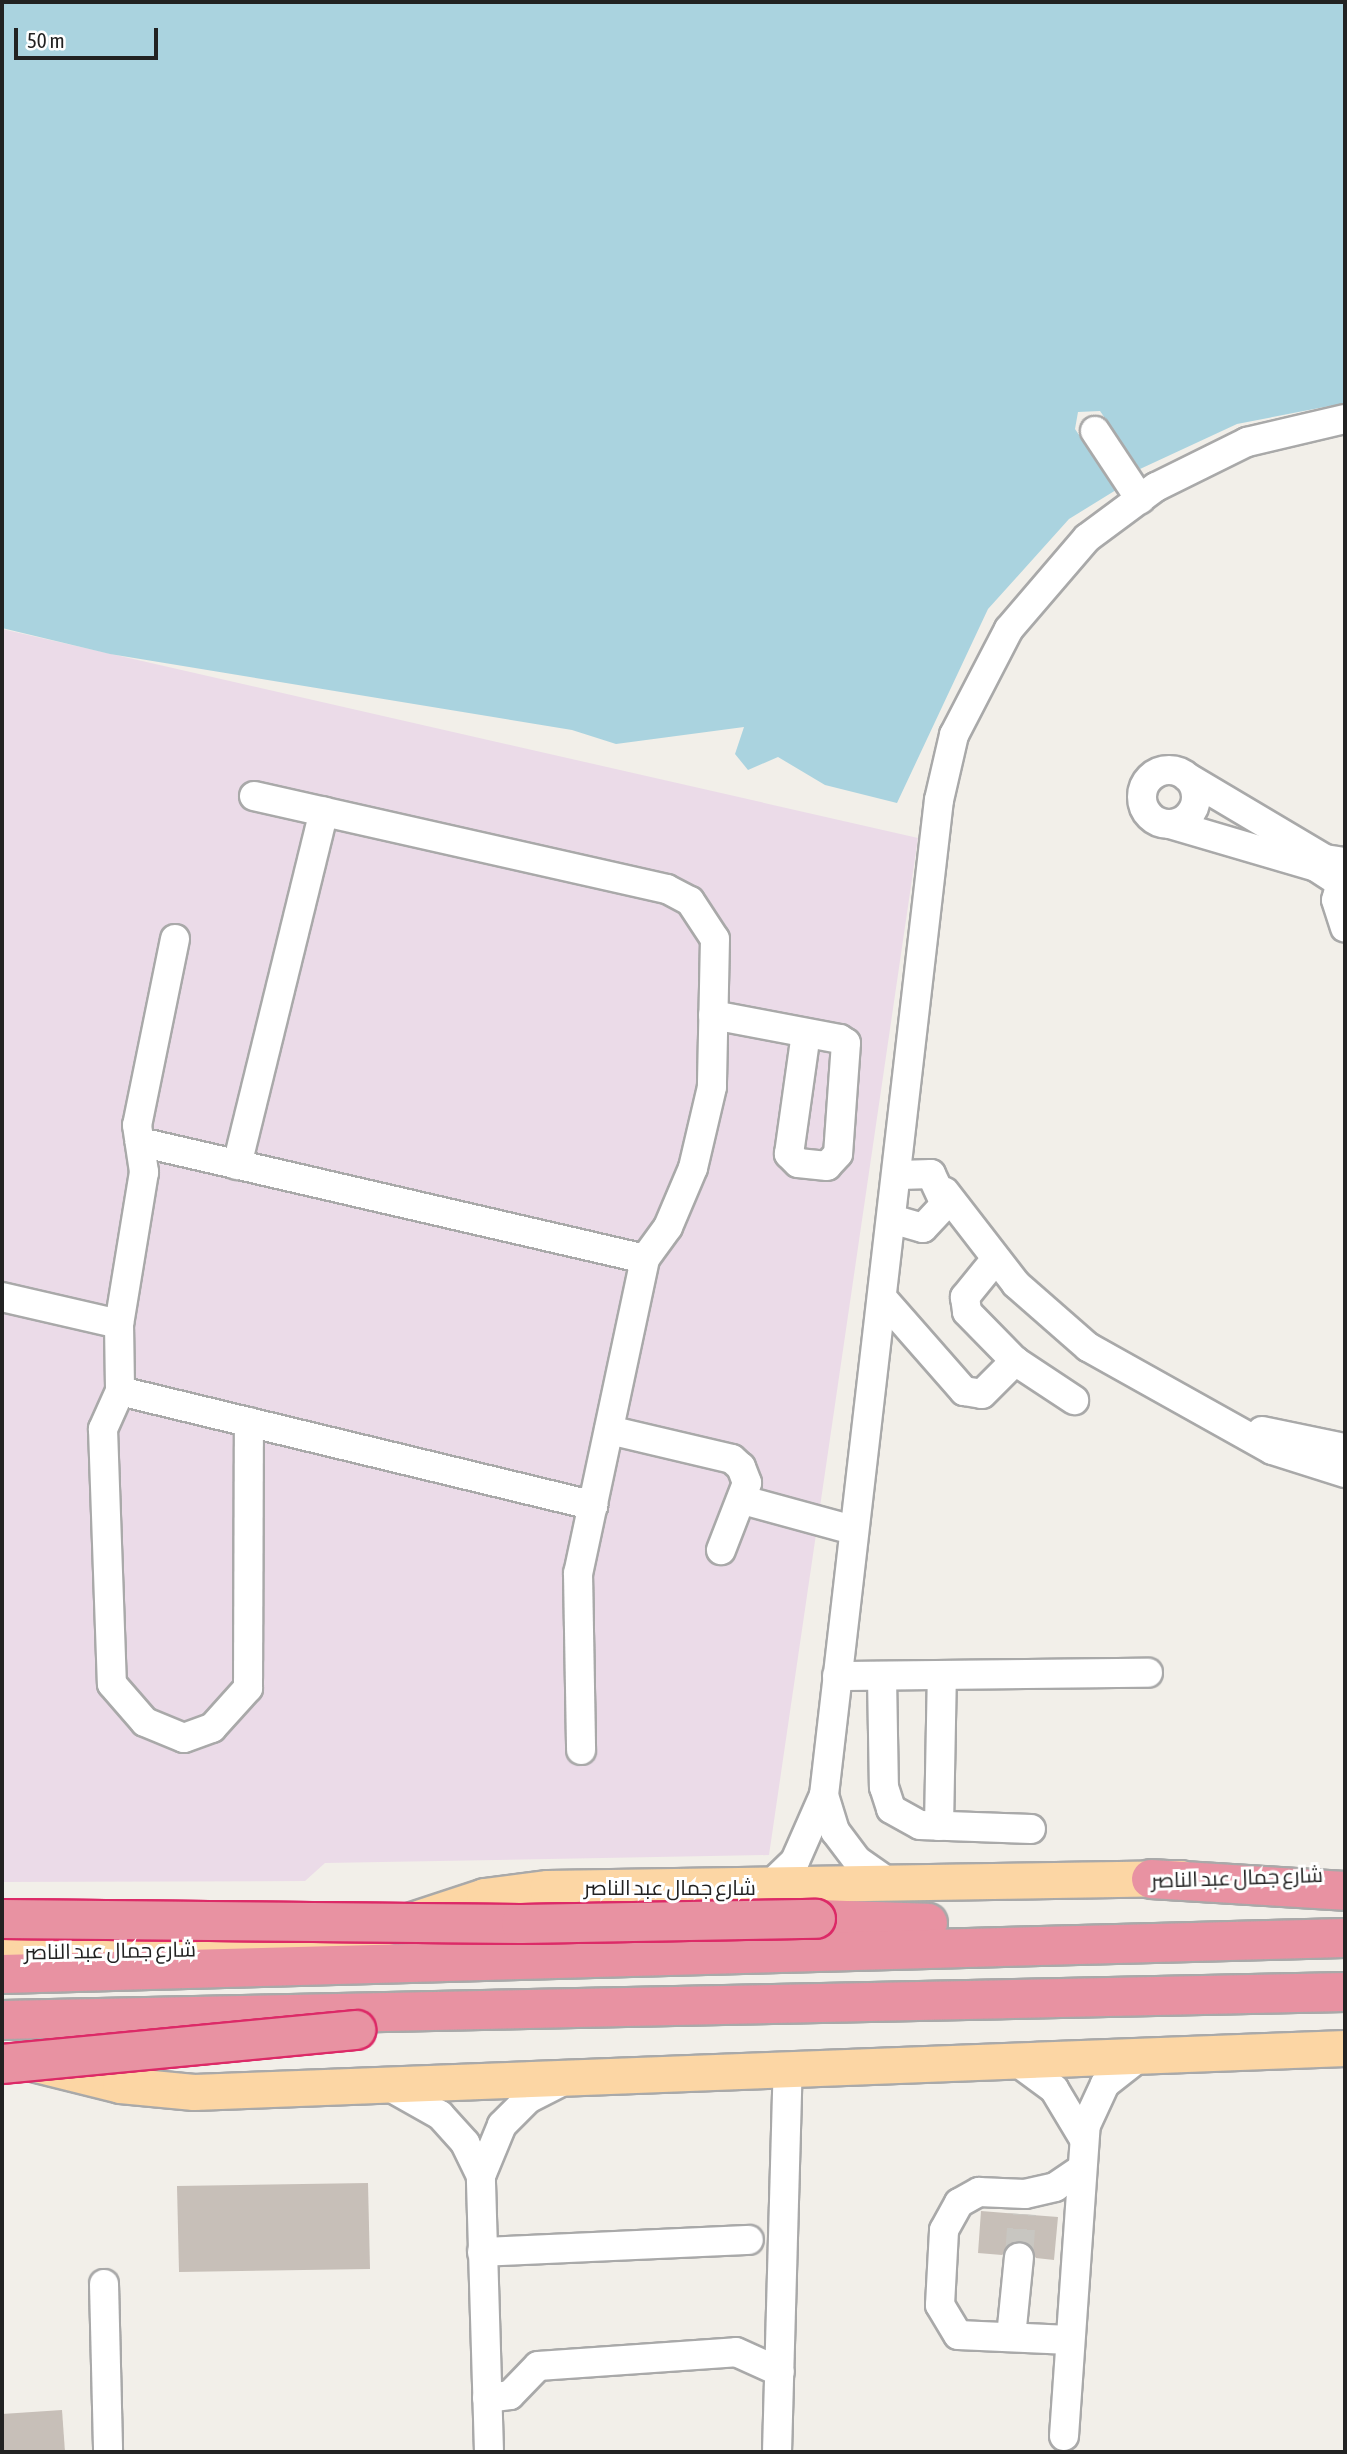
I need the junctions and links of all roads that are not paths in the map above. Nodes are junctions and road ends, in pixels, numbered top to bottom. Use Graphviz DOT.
graph roads {
  1 [pos="1345,419"];
  2 [pos="1095,431"];
  3 [pos="1140,499"];
  4 [pos="1187,777"];
  5 [pos="254,796"];
  6 [pos="324,812"];
  7 [pos="1170,824"];
  8 [pos="1343,870"];
  9 [pos="1345,928"];
  10 [pos="175,939"];
  11 [pos="713,1015"];
  12 [pos="804,1044"];
  13 [pos="140,1142"];
  14 [pos="237,1165"];
  15 [pos="900,1175"];
  16 [pos="945,1192"];
  17 [pos="895,1220"];
  18 [pos="928,1226"];
  19 [pos="972,1229"];
  20 [pos="645,1259"];
  21 [pos="890,1260"];
  22 [pos="995,1261"];
  23 [pos="2,1297"];
  24 [pos="885,1301"];
  25 [pos="119,1324"];
  26 [pos="1015,1361"];
  27 [pos="120,1391"];
  28 [pos="1074,1400"];
  29 [pos="1205,1416"];
  30 [pos="249,1422"];
  31 [pos="609,1430"];
  32 [pos="1345,1448"];
  33 [pos="1345,1473"];
  34 [pos="743,1500"];
  35 [pos="593,1505"];
  36 [pos="853,1530"];
  37 [pos="721,1550"];
  38 [pos="1148,1673"];
  39 [pos="836,1676"];
  40 [pos="942,1676"];
  41 [pos="882,1677"];
  42 [pos="581,1750"];
  43 [pos="824,1795"];
  44 [pos="939,1826"];
  45 [pos="1031,1829"];
  46 [pos="1345,1874"];
  47 [pos="1151,1879"];
  48 [pos="889,1883"];
  49 [pos="769,1886"];
  50 [pos="1345,1891"];
  51 [pos="2,1919"];
  52 [pos="1345,1938"];
  53 [pos="1227,1940"];
  54 [pos="2,1952"];
  55 [pos="2,1974"];
  56 [pos="1345,1992"];
  57 [pos="467,2011"];
  58 [pos="2,2020"];
  59 [pos="1345,2048"];
  60 [pos="1142,2055"];
  61 [pos="2,2056"];
  62 [pos="1013,2059"];
  63 [pos="2,2064"];
  64 [pos="788,2070"];
  65 [pos="561,2082"];
  66 [pos="392,2088"];
  67 [pos="1084,2139"];
  68 [pos="1082,2169"];
  69 [pos="481,2176"];
  70 [pos="749,2241"];
  71 [pos="482,2252"];
  72 [pos="1019,2257"];
  73 [pos="104,2284"];
  74 [pos="1011,2337"];
  75 [pos="1070,2340"];
  76 [pos="780,2372"];
  77 [pos="487,2398"];
  78 [pos="1064,2436"];
  79 [pos="108,2452"];
  80 [pos="489,2452"];
  81 [pos="777,2452"];
  1 -- 3 [label="street"];
  2 -- 3 [label="street"];
  3 -- 15 [label="street"];
  4 -- 7 [label="street"];
  4 -- 7 [label="street"];
  4 -- 8 [label="street"];
  5 -- 6 [label="street"];
  6 -- 11 [label="street"];
  6 -- 14 [label="street"];
  7 -- 8 [label="street"];
  8 -- 9 [label="street"];
  10 -- 13 [label="street"];
  11 -- 12 [label="street"];
  11 -- 20 [label="street"];
  12 -- 12 [label="street"];
  13 -- 14 [label="street"];
  13 -- 25 [label="street"];
  14 -- 20 [label="street"];
  15 -- 16 [label="street"];
  15 -- 17 [label="street"];
  16 -- 18 [label="street"];
  16 -- 19 [label="street"];
  17 -- 18 [label="street"];
  17 -- 21 [label="street"];
  18 -- 19 [label="street"];
  18 -- 21 [label="street"];
  19 -- 22 [label="street"];
  20 -- 31 [label="street"];
  21 -- 24 [label="street"];
  22 -- 26 [label="street"];
  22 -- 29 [label="street"];
  23 -- 25 [label="street"];
  24 -- 26 [label="street"];
  24 -- 36 [label="street"];
  25 -- 27 [label="street"];
  26 -- 28 [label="street"];
  27 -- 30 [label="street"];
  27 -- 30 [label="street"];
  29 -- 32 [label="street"];
  29 -- 33 [label="street"];
  30 -- 35 [label="street"];
  31 -- 34 [label="street"];
  31 -- 35 [label="street"];
  34 -- 36 [label="street"];
  34 -- 37 [label="street"];
  35 -- 42 [label="street"];
  36 -- 39 [label="street"];
  38 -- 40 [label="street"];
  39 -- 41 [label="street"];
  39 -- 43 [label="street"];
  40 -- 41 [label="street"];
  40 -- 44 [label="street"];
  41 -- 44 [label="street"];
  43 -- 48 [label="street"];
  43 -- 49 [label="street"];
  44 -- 45 [label="street"];
  46 -- 47 [label="main road, شارع جمال عبد الناصر"];
  47 -- 48 [label="main road, شارع جمال عبد الناصر"];
  47 -- 50 [label="highway"];
  48 -- 49 [label="main road, شارع جمال عبد الناصر"];
  49 -- 54 [label="main road, شارع جمال عبد الناصر"];
  51 -- 53 [label="highway, bridge"];
  52 -- 53 [label="highway, شارع جمال عبد الناصر"];
  53 -- 55 [label="highway, شارع جمال عبد الناصر"];
  56 -- 57 [label="highway"];
  57 -- 58 [label="highway"];
  57 -- 63 [label="highway, bridge"];
  59 -- 60 [label="main road"];
  60 -- 62 [label="main road"];
  60 -- 67 [label="street"];
  61 -- 66 [label="main road"];
  62 -- 64 [label="main road"];
  62 -- 67 [label="street"];
  64 -- 65 [label="main road"];
  64 -- 76 [label="street"];
  65 -- 66 [label="main road"];
  65 -- 69 [label="street"];
  66 -- 69 [label="street"];
  67 -- 68 [label="street"];
  68 -- 74 [label="street"];
  68 -- 75 [label="street"];
  69 -- 71 [label="street"];
  70 -- 71 [label="street"];
  71 -- 77 [label="street"];
  72 -- 74 [label="street"];
  73 -- 79 [label="street"];
  74 -- 75 [label="street"];
  75 -- 78 [label="street"];
  76 -- 77 [label="street"];
  76 -- 81 [label="street"];
  77 -- 80 [label="street"];
}
